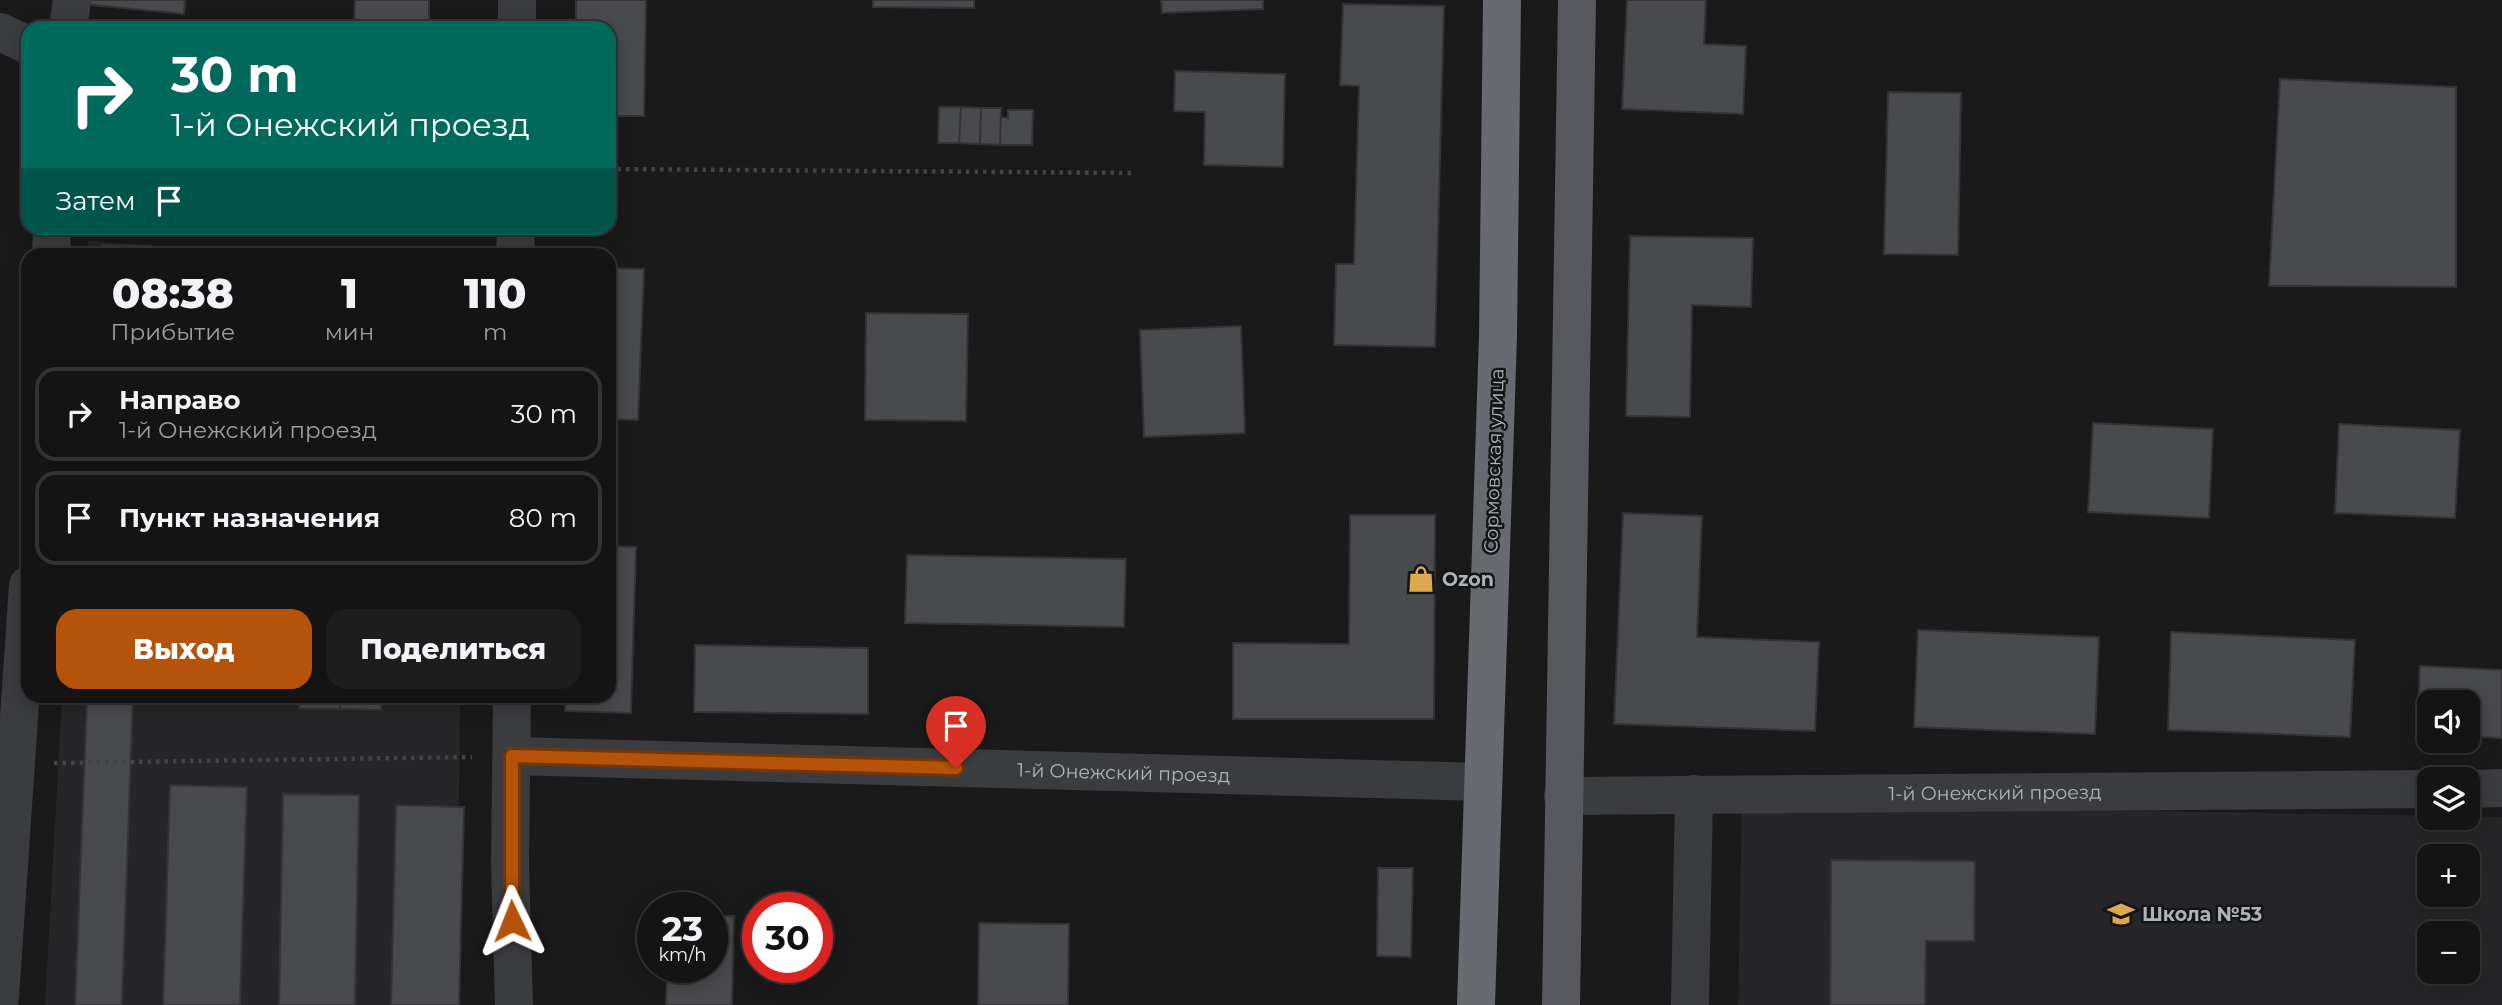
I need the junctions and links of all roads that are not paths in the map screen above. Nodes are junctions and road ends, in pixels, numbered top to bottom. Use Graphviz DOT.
graph roads {
  1 [pos="72,0"];
  2 [pos="517,0"];
  3 [pos="1502,0"];
  4 [pos="1577,0"];
  5 [pos="69,21"];
  6 [pos="517,21"];
  7 [pos="0,32"];
  8 [pos="21,42"];
  9 [pos="21,689"];
  10 [pos="512,703"];
  11 [pos="512,756"];
  12 [pos="1483,782"];
  13 [pos="2502,788"];
  14 [pos="2417,789"];
  15 [pos="2480,789"];
  16 [pos="1694,793"];
  17 [pos="1563,796"];
  18 [pos="0,997"];
  19 [pos="514,1005"];
  20 [pos="1476,1005"];
  21 [pos="1561,1005"];
  22 [pos="1690,1005"];
  1 -- 5 [label="street"];
  2 -- 6 [label="street"];
  3 -- 12 [label="highway, Сормовская улица"];
  4 -- 17 [label="main road"];
  7 -- 8 [label="street"];
  9 -- 18 [label="street"];
  10 -- 11 [label="street"];
  11 -- 12 [label="street, 1-й Онежский проезд"];
  11 -- 19 [label="street"];
  12 -- 20 [label="highway, Сормовская улица"];
  13 -- 15 [label="street"];
  14 -- 16 [label="street, 1-й Онежский проезд"];
  16 -- 17 [label="street, 1-й Онежский проезд"];
  16 -- 22 [label="street"];
  17 -- 21 [label="main road"];
}
